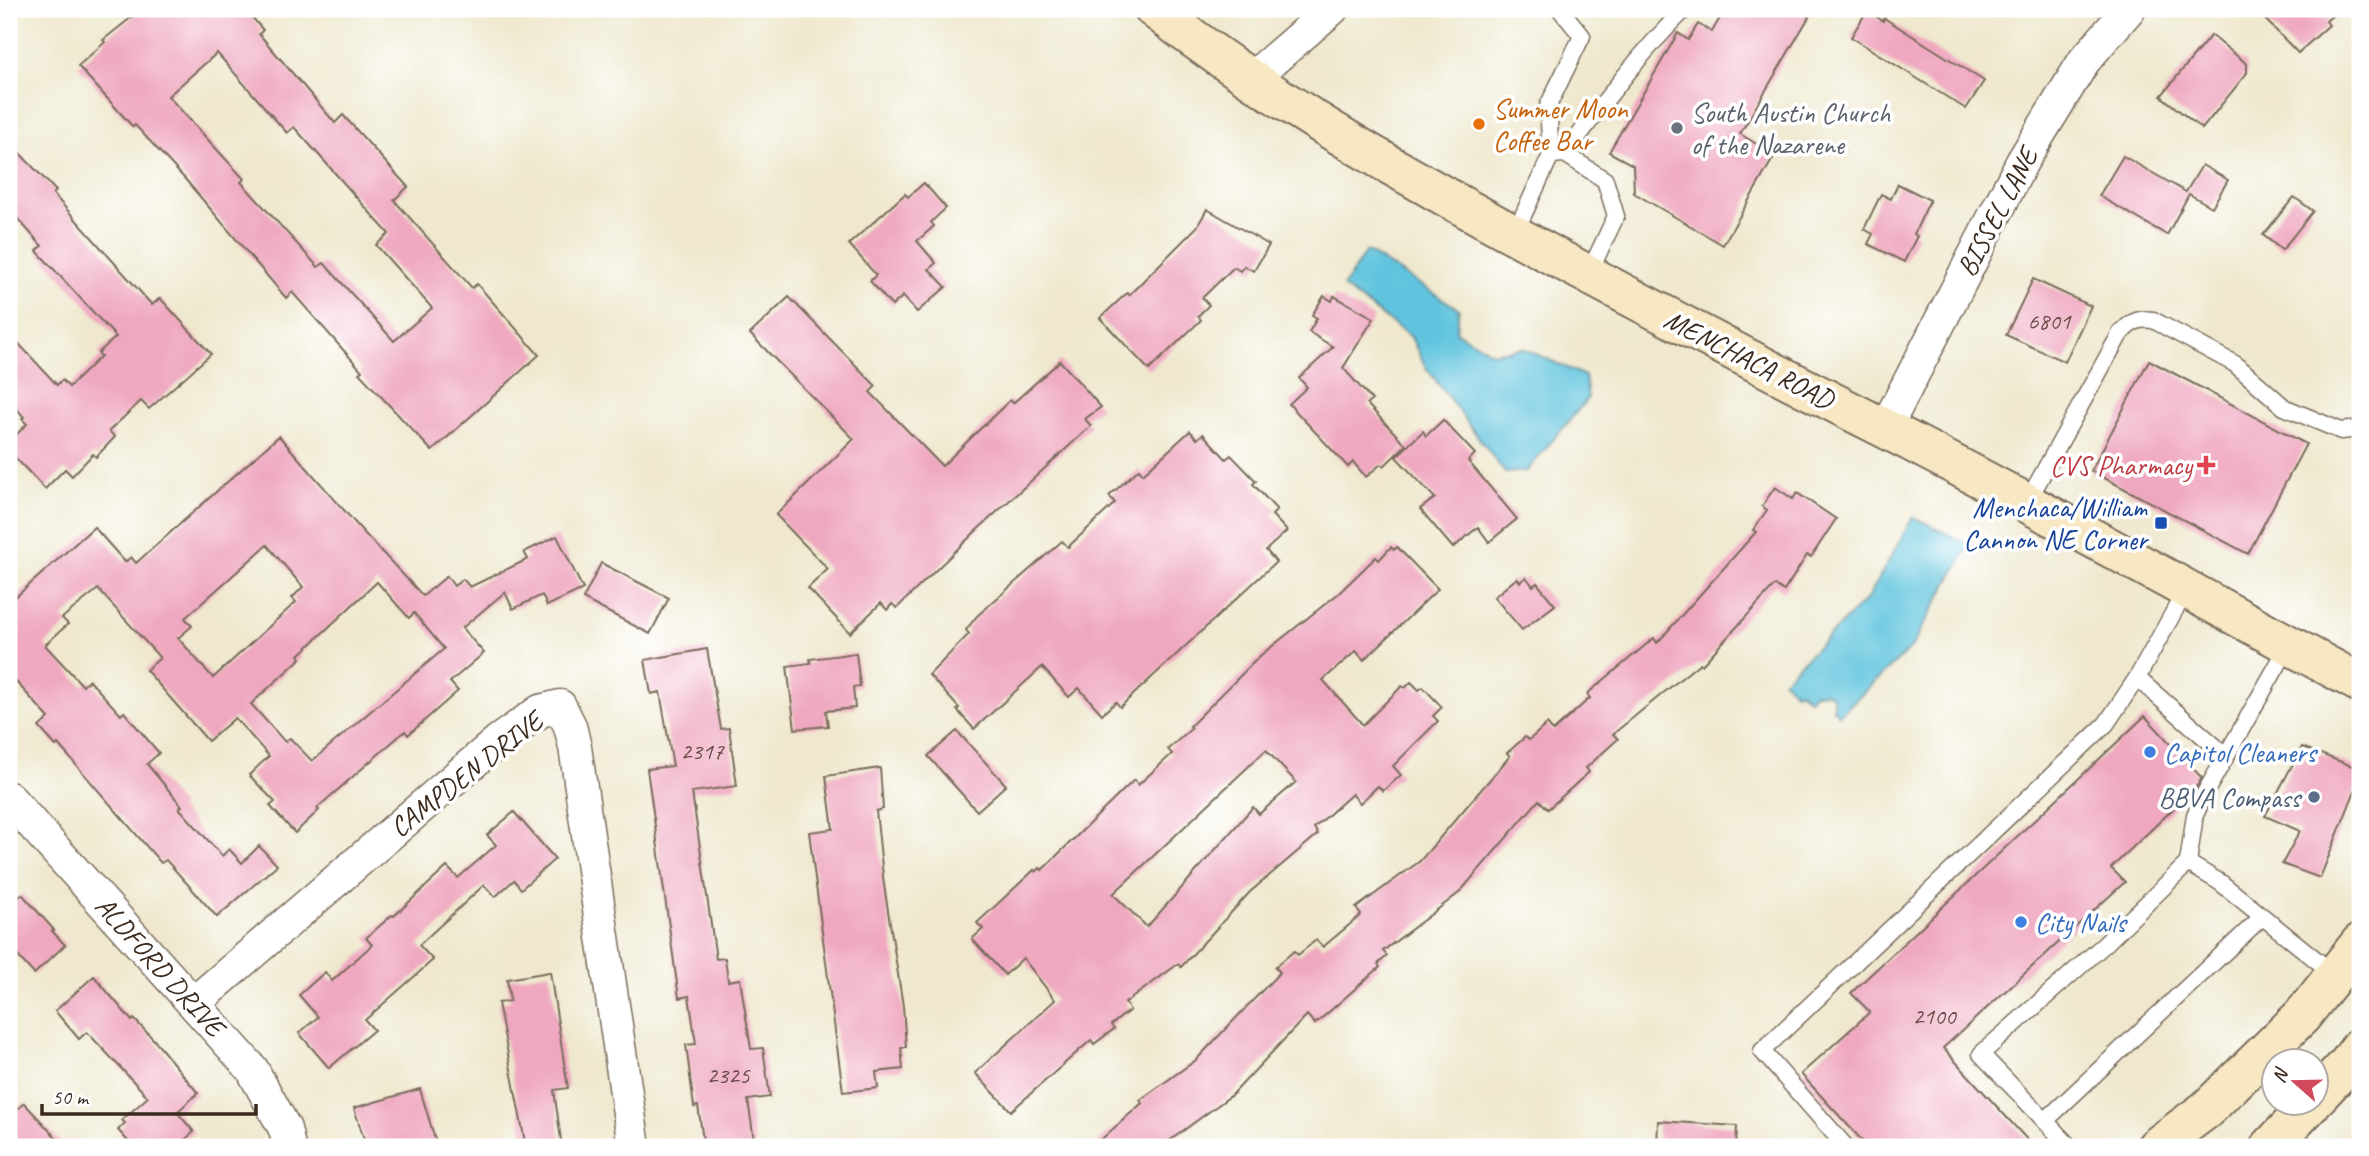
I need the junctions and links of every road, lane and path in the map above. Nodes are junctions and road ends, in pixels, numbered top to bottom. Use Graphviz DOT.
graph roads {
  1 [pos="1154,9"];
  2 [pos="1332,9"];
  3 [pos="1560,9"];
  4 [pos="1685,9"];
  5 [pos="2129,9"];
  6 [pos="1250,80"];
  7 [pos="1558,155"];
  8 [pos="1514,235"];
  9 [pos="1588,275"];
  10 [pos="1885,429"];
  11 [pos="2360,429"];
  12 [pos="2026,504"];
  13 [pos="2186,590"];
  14 [pos="2289,645"];
  15 [pos="2137,678"];
  16 [pos="2360,683"];
  17 [pos="2226,756"];
  18 [pos="9,798"];
  19 [pos="2188,863"];
  20 [pos="2262,917"];
  21 [pos="2360,943"];
  22 [pos="2334,975"];
  23 [pos="194,1003"];
  24 [pos="2360,1047"];
  25 [pos="2330,1083"];
  26 [pos="2298,1118"];
  27 [pos="2045,1121"];
  28 [pos="289,1147"];
  29 [pos="634,1147"];
  30 [pos="1846,1147"];
  31 [pos="2070,1147"];
  32 [pos="2156,1147"];
  33 [pos="2270,1147"];
  1 -- 6 [label="main road, MENCHACA ROAD"];
  2 -- 6 [label="street"];
  3 -- 7 [label="lane"];
  4 -- 7 [label="lane"];
  5 -- 10 [label="street, BISSEL LANE"];
  6 -- 8 [label="main road, MENCHACA ROAD"];
  7 -- 8 [label="lane"];
  7 -- 9 [label="lane"];
  8 -- 9 [label="main road, MENCHACA ROAD"];
  9 -- 10 [label="main road, MENCHACA ROAD"];
  10 -- 12 [label="main road, MENCHACA ROAD"];
  11 -- 12 [label="lane"];
  12 -- 13 [label="main road, MENCHACA ROAD"];
  13 -- 14 [label="main road, MENCHACA ROAD"];
  13 -- 15 [label="lane"];
  14 -- 16 [label="main road, MENCHACA ROAD"];
  14 -- 17 [label="lane"];
  15 -- 17 [label="lane"];
  15 -- 30 [label="lane"];
  17 -- 19 [label="lane"];
  18 -- 23 [label="street, ALDFORD DRIVE"];
  19 -- 20 [label="lane"];
  19 -- 27 [label="lane"];
  20 -- 22 [label="lane"];
  20 -- 27 [label="lane"];
  21 -- 22 [label="main road"];
  22 -- 32 [label="main road"];
  23 -- 28 [label="street, ALDFORD DRIVE"];
  23 -- 29 [label="street, CAMPDEN DRIVE"];
  24 -- 25 [label="main road"];
  26 -- 33 [label="main road"];
  27 -- 31 [label="lane"];
}
